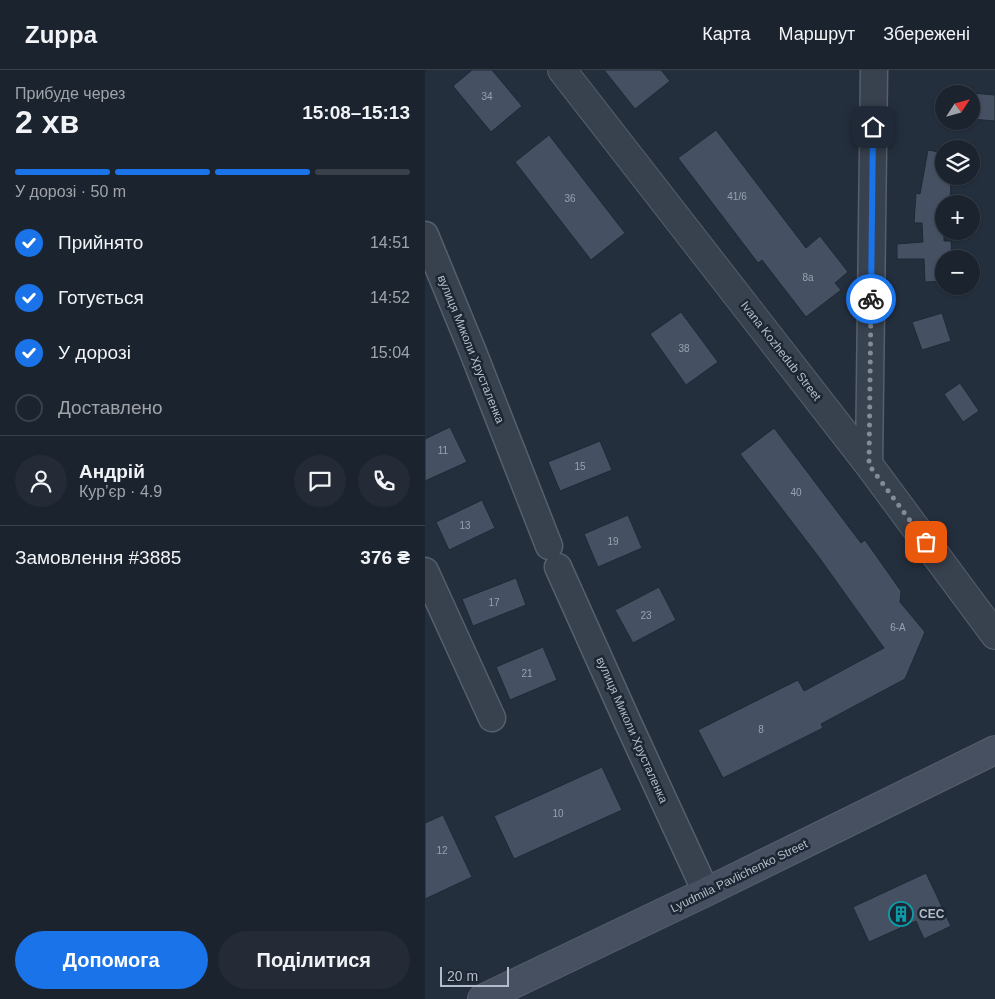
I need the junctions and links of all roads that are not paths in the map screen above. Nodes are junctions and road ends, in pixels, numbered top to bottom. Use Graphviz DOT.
graph roads {
  1 [pos="563,70"];
  2 [pos="874,70"];
  3 [pos="425,235"];
  4 [pos="869,465"];
  5 [pos="425,571"];
  6 [pos="995,635"];
  7 [pos="492,718"];
  8 [pos="993,750"];
  9 [pos="706,892"];
  10 [pos="482,999"];
  1 -- 4 [label="street, Ivana Kozhedub Street"];
  2 -- 4 [label="street"];
  3 -- 9 [label="street, вулиця Миколи Хрусталенка"];
  4 -- 6 [label="street, Ivana Kozhedub Street"];
  5 -- 7 [label="street"];
  8 -- 9 [label="main road, Lyudmila Pavlichenko Street"];
  9 -- 10 [label="main road, Lyudmila Pavlichenko Street"];
}
